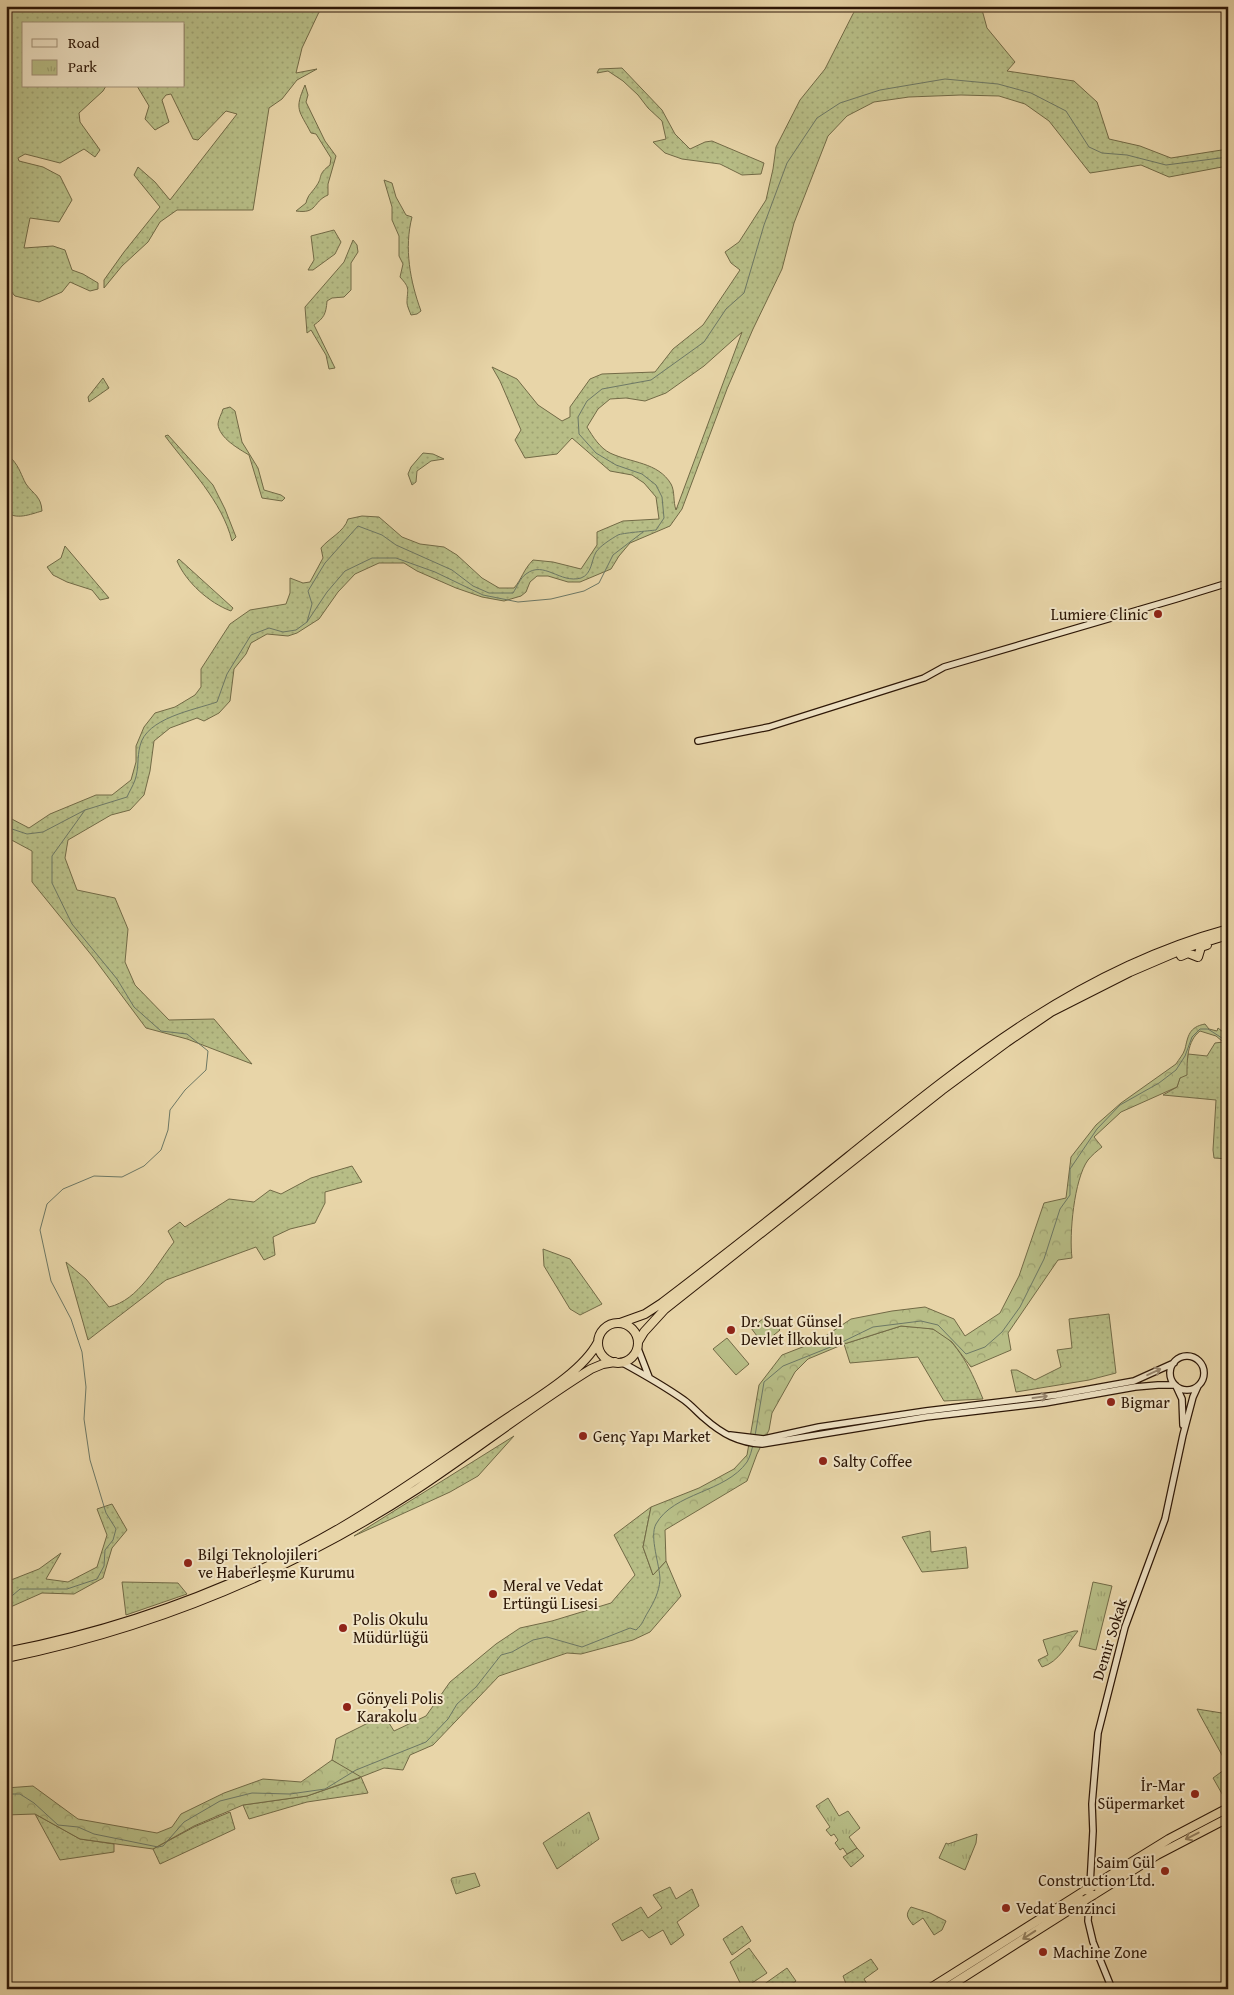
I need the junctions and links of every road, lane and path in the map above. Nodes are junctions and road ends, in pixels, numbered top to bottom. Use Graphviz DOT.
graph roads {
  1 [pos="1228,582"];
  2 [pos="698,741"];
  3 [pos="1228,929"];
  4 [pos="1228,936"];
  5 [pos="1061,1006"];
  6 [pos="620,1323"];
  7 [pos="598,1342"];
  8 [pos="637,1344"];
  9 [pos="618,1362"];
  10 [pos="1174,1363"];
  11 [pos="649,1377"];
  12 [pos="1175,1386"];
  13 [pos="1198,1386"];
  14 [pos="1183,1435"];
  15 [pos="763,1442"];
  16 [pos="6,1652"];
  17 [pos="6,1658"];
  18 [pos="1228,1808"];
  19 [pos="1228,1818"];
  20 [pos="1089,1887"];
  21 [pos="1089,1899"];
  22 [pos="930,1989"];
  23 [pos="945,1989"];
  24 [pos="1112,1989"];
  1 -- 2 [label="street"];
  3 -- 6 [label="highway"];
  4 -- 5 [label="highway"];
  4 -- 5 [label="highway"];
  5 -- 8 [label="highway"];
  6 -- 7 [label="highway"];
  6 -- 8 [label="highway"];
  7 -- 9 [label="highway"];
  7 -- 16 [label="highway"];
  8 -- 9 [label="highway"];
  8 -- 11 [label="street"];
  9 -- 11 [label="street"];
  9 -- 17 [label="highway"];
  10 -- 12 [label="street"];
  10 -- 13 [label="street"];
  15 -- 10 [label="street, one-way"];
  11 -- 15 [label="street"];
  12 -- 13 [label="street"];
  12 -- 14 [label="street, Demir Sokak"];
  12 -- 15 [label="street"];
  13 -- 14 [label="street, Demir Sokak"];
  14 -- 20 [label="street, Demir Sokak"];
  18 -- 20 [label="highway"];
  19 -- 21 [label="highway, one-way"];
  20 -- 21 [label="street, Demir Sokak"];
  20 -- 22 [label="highway"];
  21 -- 23 [label="highway, one-way"];
  21 -- 24 [label="street, Demir Sokak"];
}
